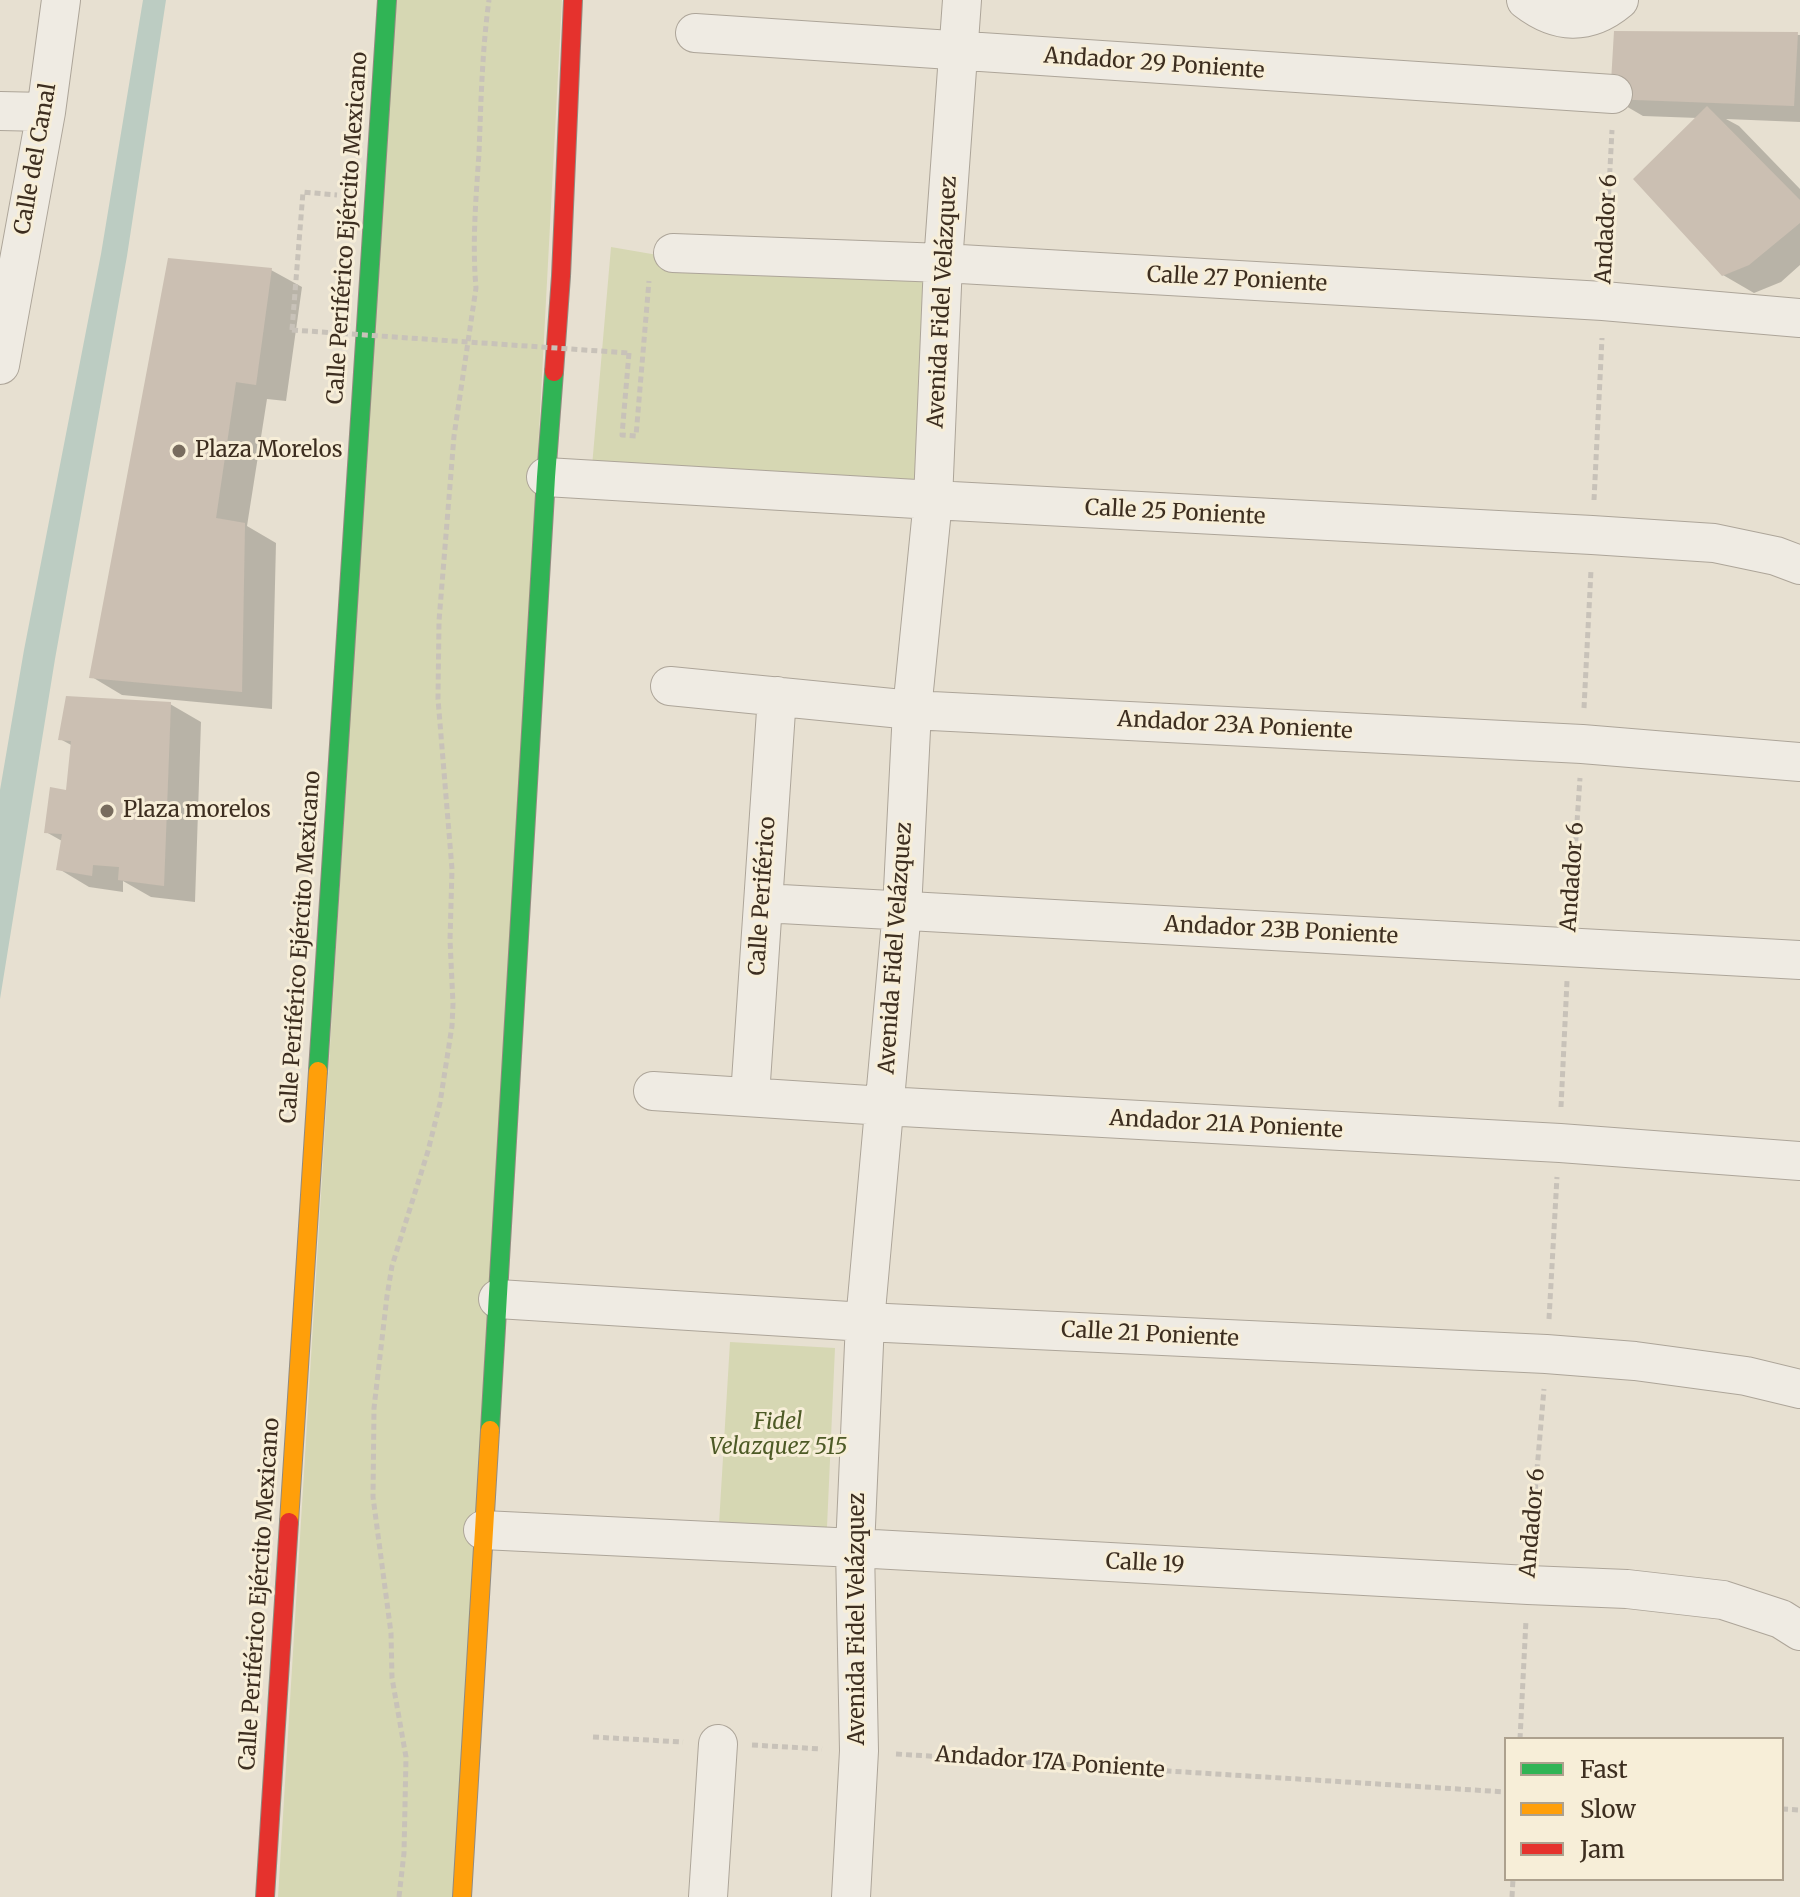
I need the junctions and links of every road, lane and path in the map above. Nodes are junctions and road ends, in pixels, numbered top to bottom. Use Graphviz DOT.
graph roads {
  1 [pos="61,0"];
  2 [pos="387,0"];
  3 [pos="489,0"];
  4 [pos="573,0"];
  5 [pos="962,0"];
  6 [pos="1526,0"];
  7 [pos="1619,0"];
  8 [pos="695,33"];
  9 [pos="957,52"];
  10 [pos="1613,94"];
  11 [pos="0,111"];
  12 [pos="46,112"];
  13 [pos="373,197"];
  14 [pos="673,253"];
  15 [pos="943,263"];
  16 [pos="1603,301"];
  17 [pos="1800,318"];
  18 [pos="3,326"];
  19 [pos="0,365"];
  20 [pos="546,477"];
  21 [pos="933,500"];
  22 [pos="1592,535"];
  23 [pos="1800,565"];
  24 [pos="670,686"];
  25 [pos="777,696"];
  26 [pos="912,710"];
  27 [pos="1582,744"];
  28 [pos="1800,762"];
  29 [pos="763,903"];
  30 [pos="902,910"];
  31 [pos="1568,948"];
  32 [pos="1800,960"];
  33 [pos="653,1091"];
  34 [pos="750,1096"];
  35 [pos="884,1106"];
  36 [pos="1560,1143"];
  37 [pos="1800,1161"];
  38 [pos="498,1299"];
  39 [pos="865,1322"];
  40 [pos="1546,1354"];
  41 [pos="1800,1389"];
  42 [pos="483,1530"];
  43 [pos="855,1548"];
  44 [pos="1528,1585"];
  45 [pos="1800,1631"];
  46 [pos="593,1737"];
  47 [pos="1520,1737"];
  48 [pos="718,1744"];
  49 [pos="859,1751"];
  50 [pos="1504,1792"];
  51 [pos="265,1897"];
  52 [pos="399,1897"];
  53 [pos="462,1897"];
  54 [pos="708,1897"];
  55 [pos="851,1897"];
  1 -- 12 [label="street, Calle del Canal"];
  2 -- 13 [label="highway, Calle Periférico Ejército Mexicano"];
  3 -- 52 [label="path"];
  4 -- 20 [label="highway"];
  5 -- 9 [label="street, Avenida Fidel Velázquez"];
  6 -- 7 [label="street"];
  8 -- 9 [label="street, Andador 29 Poniente"];
  9 -- 10 [label="street, Andador 29 Poniente"];
  9 -- 15 [label="street, Avenida Fidel Velázquez"];
  10 -- 16 [label="path, Andador 6"];
  11 -- 12 [label="street"];
  12 -- 18 [label="street, Calle del Canal"];
  13 -- 14 [label="path, bridge"];
  13 -- 51 [label="highway, Calle Periférico Ejército Mexicano"];
  14 -- 15 [label="street, Calle 27 Poniente"];
  15 -- 16 [label="street, Calle 27 Poniente"];
  15 -- 21 [label="street, Avenida Fidel Velázquez"];
  16 -- 17 [label="street, Calle 27 Poniente"];
  16 -- 22 [label="path, Andador 6"];
  18 -- 19 [label="street, Calle del Canal"];
  20 -- 21 [label="street, Calle 25 Poniente"];
  20 -- 38 [label="highway"];
  21 -- 22 [label="street, Calle 25 Poniente"];
  21 -- 26 [label="street, Avenida Fidel Velázquez"];
  22 -- 23 [label="street, Calle 25 Poniente"];
  22 -- 27 [label="path, Andador 6"];
  24 -- 25 [label="street, Andador 23A Poniente"];
  25 -- 26 [label="street, Andador 23A Poniente"];
  25 -- 29 [label="street, Calle Periférico"];
  26 -- 27 [label="street, Andador 23A Poniente"];
  26 -- 30 [label="street, Avenida Fidel Velázquez"];
  27 -- 28 [label="street, Andador 23A Poniente"];
  27 -- 31 [label="path, Andador 6"];
  29 -- 30 [label="street, Andador 23B Poniente"];
  29 -- 34 [label="street, Calle Periférico"];
  30 -- 31 [label="street, Andador 23B Poniente"];
  30 -- 35 [label="street, Avenida Fidel Velázquez"];
  31 -- 32 [label="street, Andador 23B Poniente"];
  31 -- 36 [label="path, Andador 6"];
  33 -- 34 [label="street, Andador 21A Poniente"];
  34 -- 35 [label="street, Andador 21A Poniente"];
  35 -- 36 [label="street, Andador 21A Poniente"];
  35 -- 39 [label="street, Avenida Fidel Velázquez"];
  36 -- 37 [label="street, Andador 21A Poniente"];
  36 -- 40 [label="path, Andador 6"];
  38 -- 39 [label="street, Calle 21 Poniente"];
  38 -- 42 [label="highway"];
  39 -- 40 [label="street, Calle 21 Poniente"];
  39 -- 43 [label="street, Avenida Fidel Velázquez"];
  40 -- 41 [label="street, Calle 21 Poniente"];
  40 -- 44 [label="path, Andador 6"];
  42 -- 43 [label="street, Calle 19"];
  42 -- 53 [label="highway"];
  43 -- 44 [label="street, Calle 19"];
  43 -- 49 [label="street, Avenida Fidel Velázquez"];
  44 -- 45 [label="street, Calle 19"];
  44 -- 47 [label="path, Andador 6"];
  46 -- 48 [label="path, Andador 17A Poniente"];
  48 -- 49 [label="path, Andador 17A Poniente"];
  48 -- 54 [label="street"];
  49 -- 50 [label="path, Andador 17A Poniente"];
  49 -- 55 [label="street, Avenida Fidel Velázquez"];
}
